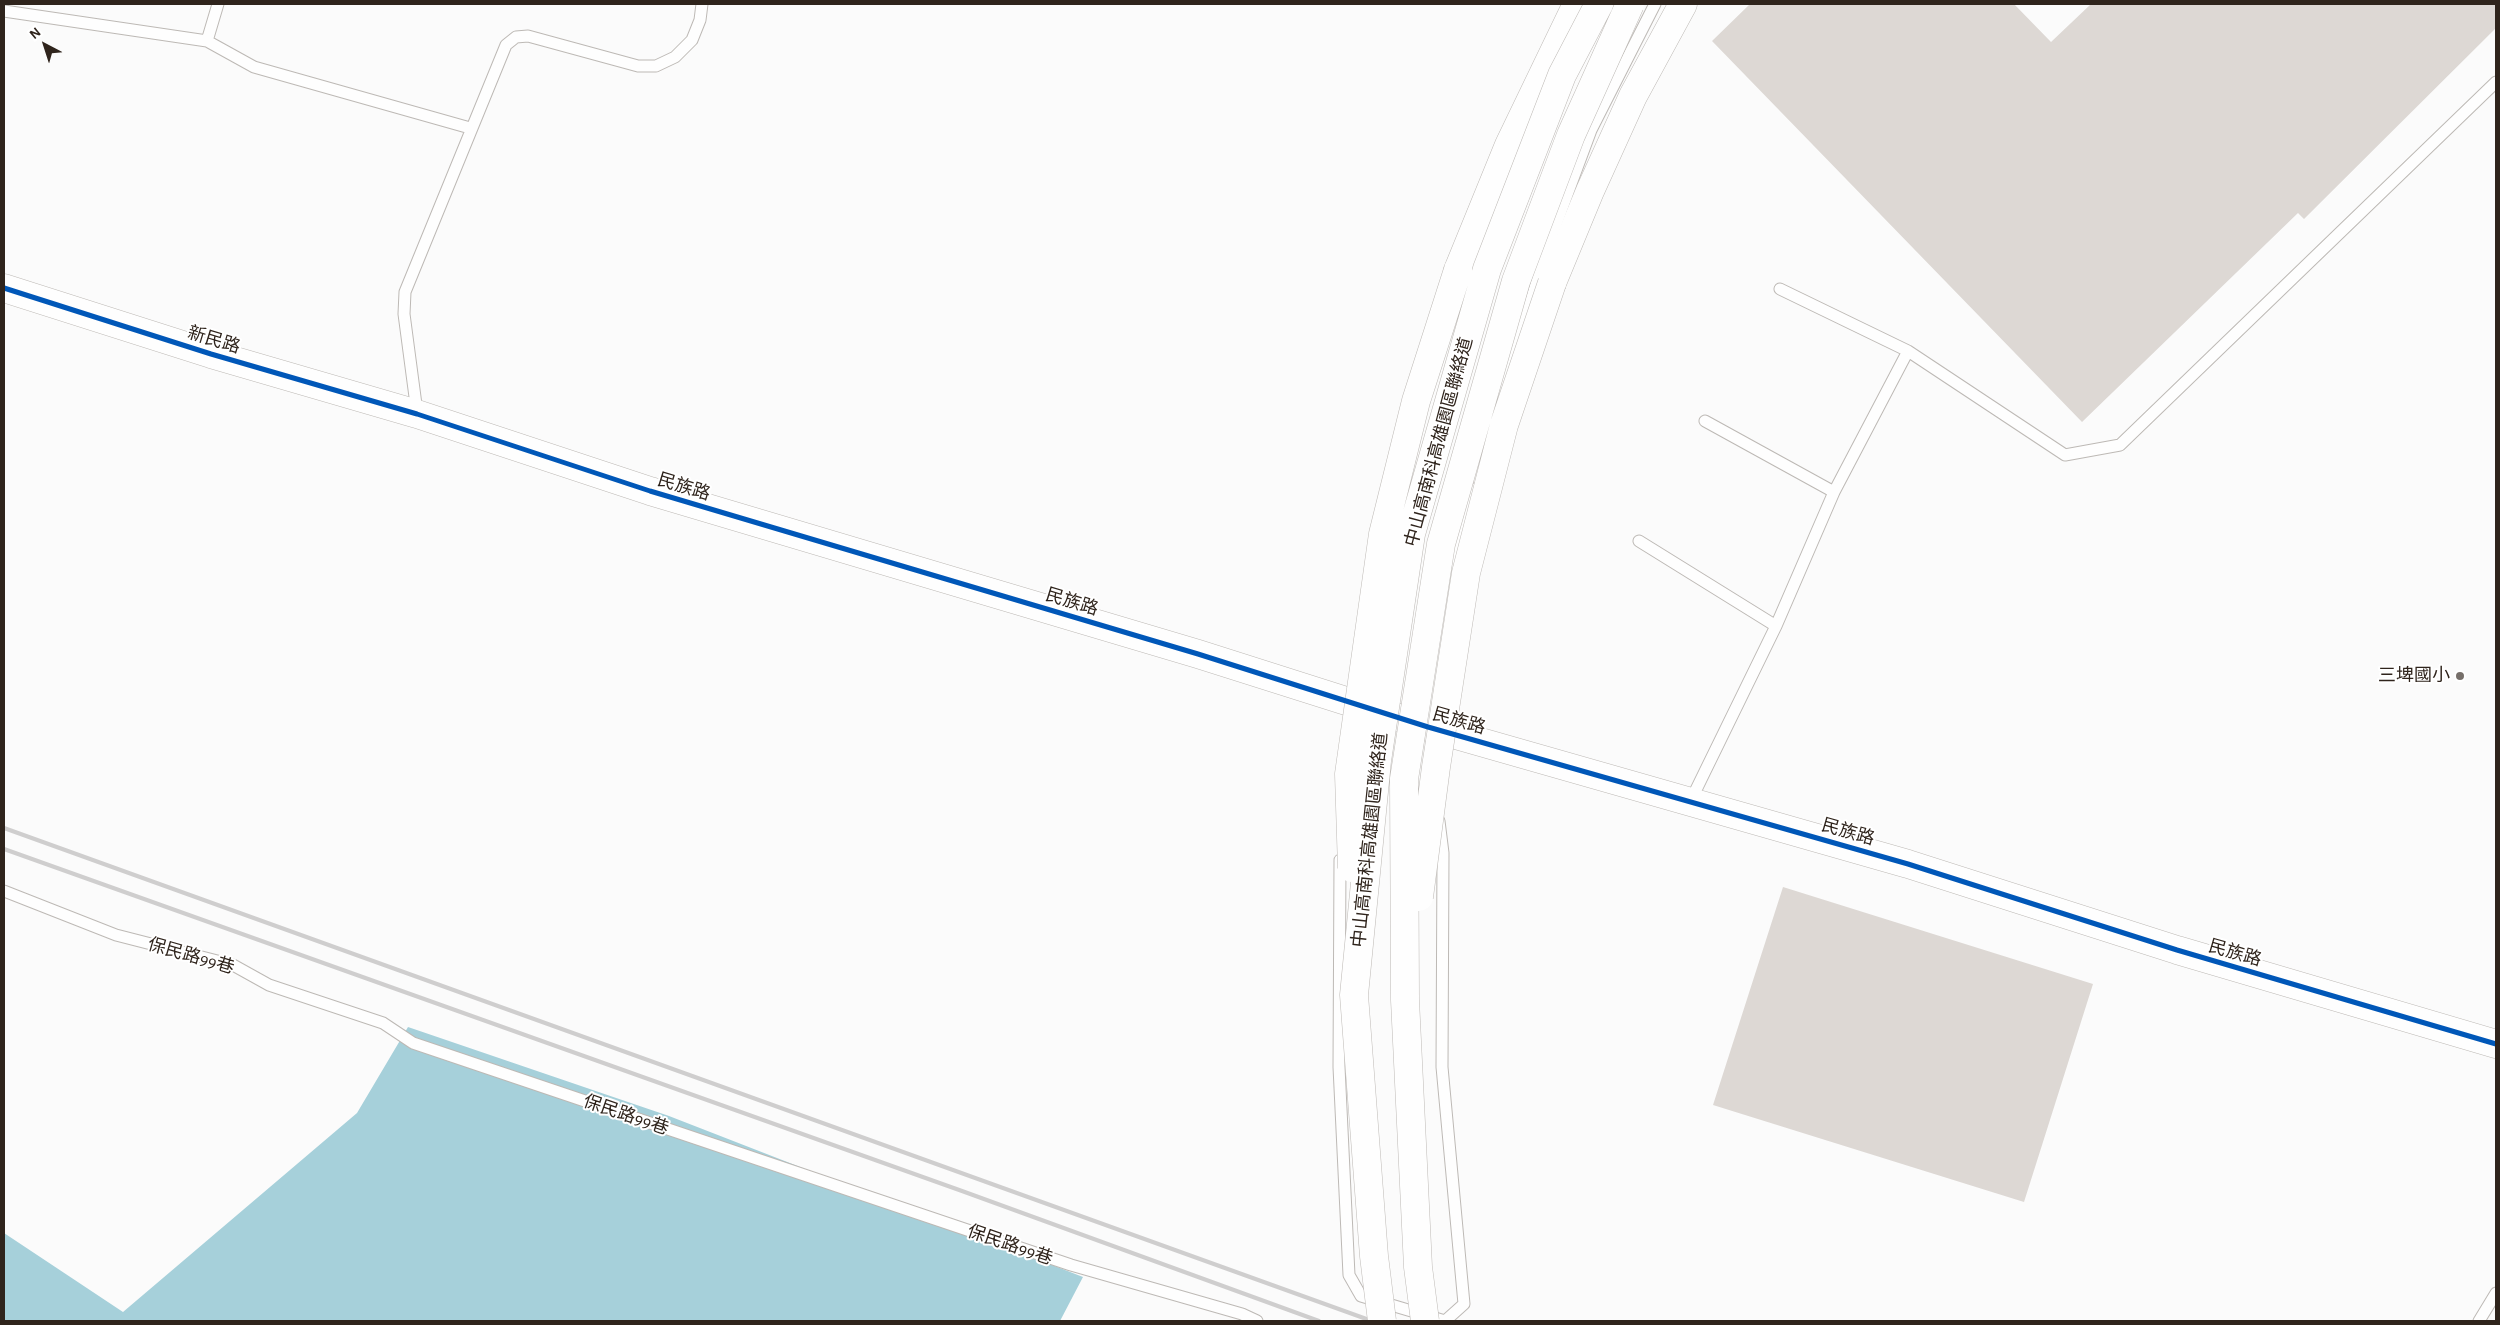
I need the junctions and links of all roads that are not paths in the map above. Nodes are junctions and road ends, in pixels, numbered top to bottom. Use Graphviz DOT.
graph roads {
  1 [pos="218,4"];
  2 [pos="702,4"];
  3 [pos="1577,4"];
  4 [pos="1598,4"];
  5 [pos="1630,4"];
  6 [pos="1655,4"];
  7 [pos="1684,4"];
  8 [pos="4,11"];
  9 [pos="207,41"];
  10 [pos="2496,82"];
  11 [pos="470,128"];
  12 [pos="4,288"];
  13 [pos="1780,289"];
  14 [pos="1908,351"];
  15 [pos="417,414"];
  16 [pos="1705,421"];
  17 [pos="1492,422"];
  18 [pos="1476,480"];
  19 [pos="1834,492"];
  20 [pos="1639,541"];
  21 [pos="1776,626"];
  22 [pos="1380,661"];
  23 [pos="1372,704"];
  24 [pos="1428,727"];
  25 [pos="1691,800"];
  26 [pos="4,891"];
  27 [pos="1354,995"];
  28 [pos="1405,1000"];
  29 [pos="2496,1044"];
  30 [pos="2496,1293"];
  31 [pos="1257,1321"];
  32 [pos="1382,1321"];
  33 [pos="1425,1321"];
  34 [pos="2479,1321"];
  1 -- 9 [label="lane"];
  2 -- 11 [label="lane"];
  3 -- 27 [label="main road, bridge"];
  4 -- 22 [label="lane"];
  4 -- 27 [label="main road, 中山高南科高雄園區聯絡道, bridge"];
  5 -- 28 [label="main road, 中山高南科高雄園區聯絡道, bridge"];
  6 -- 17 [label="lane"];
  7 -- 28 [label="main road, bridge"];
  8 -- 9 [label="lane"];
  9 -- 11 [label="lane"];
  10 -- 14 [label="lane"];
  11 -- 15 [label="lane"];
  12 -- 15 [label="main road, 新民路"];
  13 -- 14 [label="lane"];
  14 -- 19 [label="lane"];
  15 -- 23 [label="main road, 民族路"];
  16 -- 19 [label="lane"];
  18 -- 24 [label="lane"];
  19 -- 21 [label="lane"];
  20 -- 21 [label="lane"];
  21 -- 25 [label="lane"];
  23 -- 24 [label="main road, 民族路"];
  23 -- 24 [label="lane"];
  24 -- 25 [label="main road, 民族路"];
  25 -- 29 [label="main road, 民族路"];
  26 -- 31 [label="lane, 保民路99巷"];
  27 -- 32 [label="main road, 中山高南科高雄園區聯絡道, bridge"];
  28 -- 33 [label="main road, 中山高南科高雄園區聯絡道, bridge"];
  30 -- 34 [label="lane"];
}
